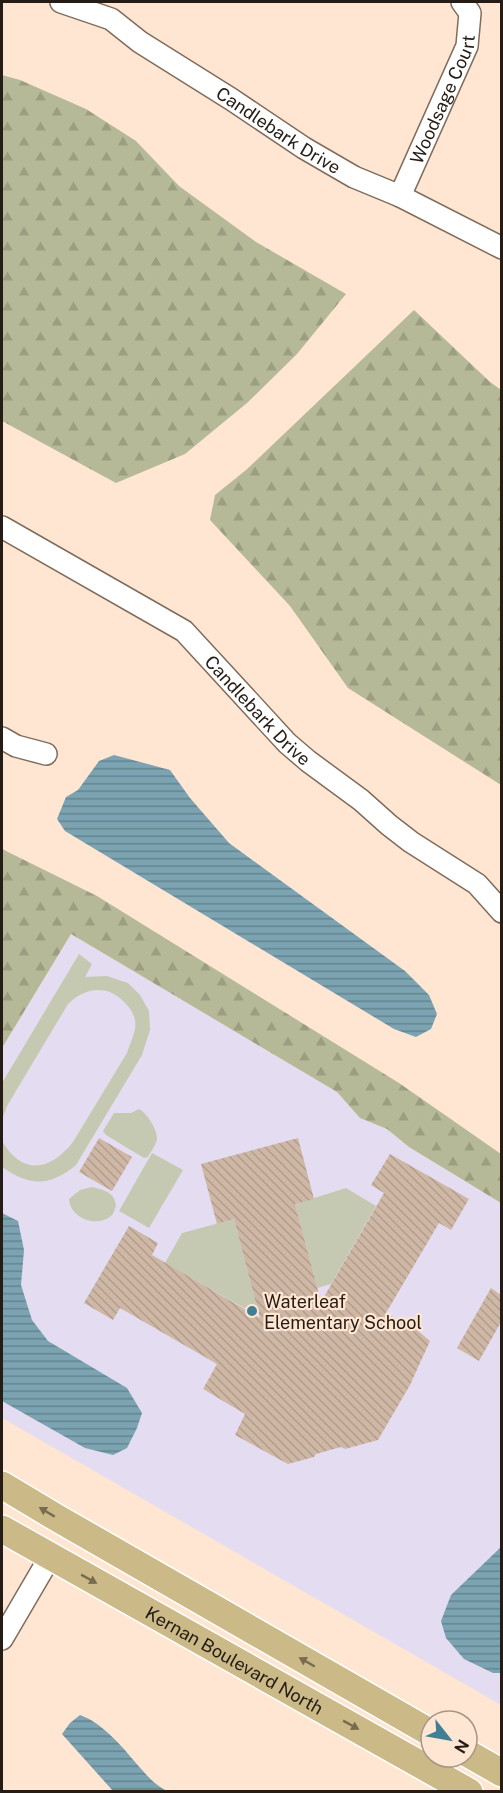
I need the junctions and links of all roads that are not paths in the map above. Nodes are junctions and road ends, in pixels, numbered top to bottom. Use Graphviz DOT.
graph roads {
  1 [pos="61,2"];
  2 [pos="462,2"];
  3 [pos="400,196"];
  4 [pos="501,248"];
  5 [pos="2,526"];
  6 [pos="2,738"];
  7 [pos="46,754"];
  8 [pos="501,912"];
  9 [pos="2,1485"];
  10 [pos="2,1529"];
  11 [pos="50,1557"];
  12 [pos="2,1639"];
  13 [pos="419,1725"];
  14 [pos="479,1760"];
  15 [pos="501,1773"];
  16 [pos="469,1791"];
  1 -- 3 [label="street, Candlebark Drive"];
  2 -- 3 [label="street, Woodsage Court"];
  3 -- 4 [label="street, Candlebark Drive"];
  5 -- 8 [label="street, Candlebark Drive"];
  6 -- 7 [label="street"];
  13 -- 9 [label="main road, Kernan Boulevard North, one-way"];
  10 -- 11 [label="main road, Kernan Boulevard North"];
  11 -- 12 [label="street"];
  11 -- 16 [label="main road, Kernan Boulevard North, one-way"];
  14 -- 15 [label="main road"];
}
